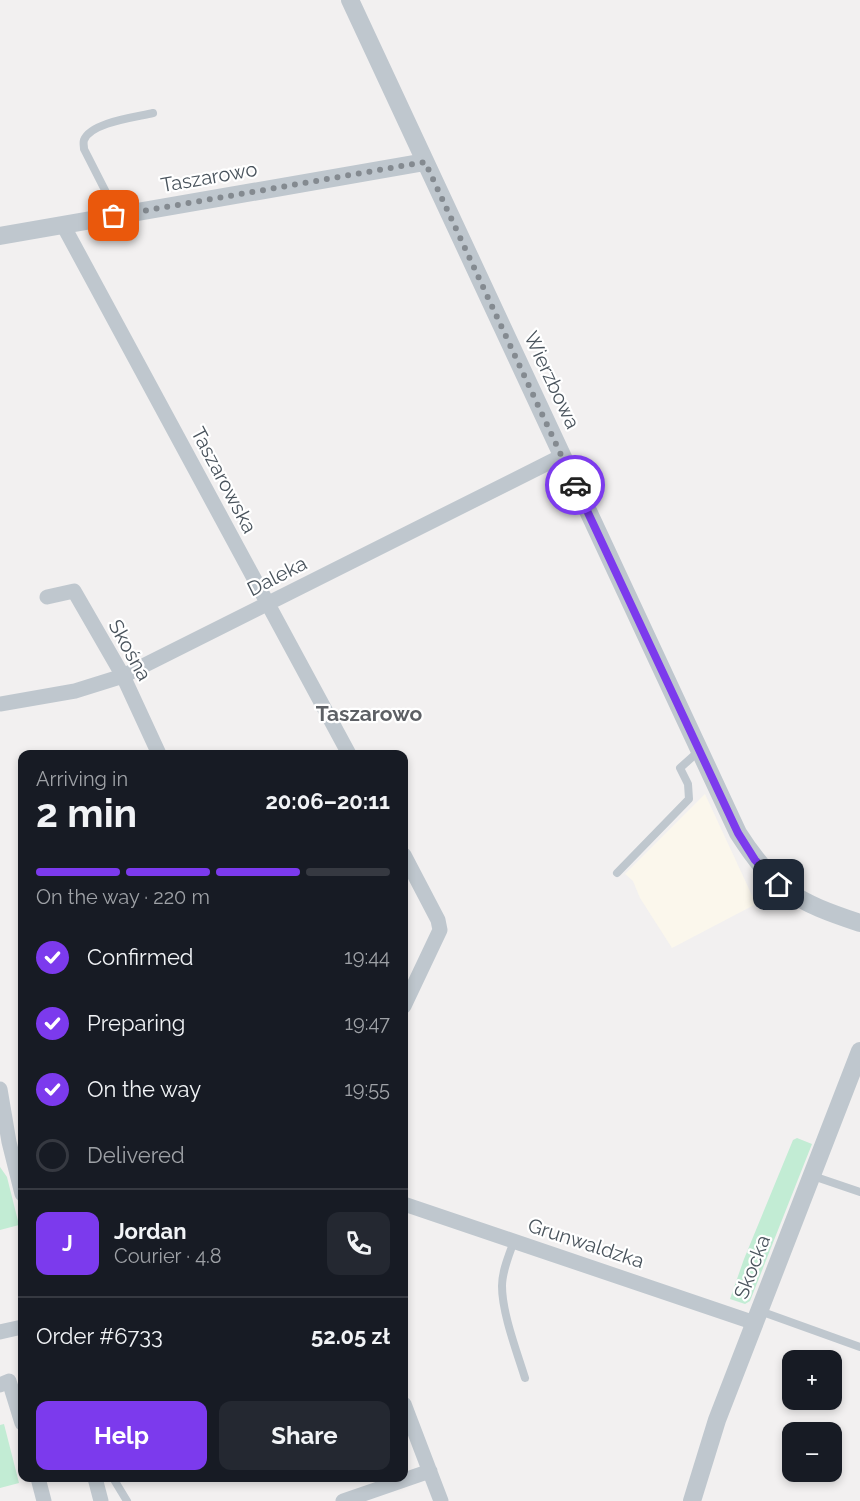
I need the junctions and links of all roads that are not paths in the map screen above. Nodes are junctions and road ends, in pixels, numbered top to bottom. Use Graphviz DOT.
graph roads {
  1 [pos="350,0"];
  2 [pos="153,112"];
  3 [pos="425,162"];
  4 [pos="114,216"];
  5 [pos="63,225"];
  6 [pos="0,236"];
  7 [pos="562,456"];
  8 [pos="47,597"];
  9 [pos="267,604"];
  10 [pos="123,676"];
  11 [pos="0,704"];
  12 [pos="157,750"];
  13 [pos="347,750"];
  14 [pos="699,750"];
  15 [pos="408,863"];
  16 [pos="617,873"];
  17 [pos="860,923"];
  18 [pos="408,998"];
  19 [pos="860,1051"];
  20 [pos="0,1089"];
  21 [pos="11,1142"];
  22 [pos="18,1175"];
  23 [pos="812,1175"];
  24 [pos="860,1192"];
  25 [pos="408,1205"];
  26 [pos="514,1241"];
  27 [pos="757,1317"];
  28 [pos="18,1328"];
  29 [pos="0,1332"];
  30 [pos="860,1347"];
  31 [pos="525,1378"];
  32 [pos="4,1383"];
  33 [pos="18,1414"];
  34 [pos="408,1414"];
  35 [pos="430,1472"];
  36 [pos="408,1479"];
  37 [pos="39,1482"];
  38 [pos="96,1482"];
  39 [pos="115,1482"];
  40 [pos="400,1482"];
  41 [pos="44,1501"];
  42 [pos="101,1501"];
  43 [pos="127,1501"];
  44 [pos="343,1501"];
  45 [pos="441,1501"];
  46 [pos="692,1501"];
  1 -- 3 [label="street, Wierzbowa"];
  2 -- 4 [label="lane"];
  3 -- 4 [label="street, Taszarowo"];
  3 -- 7 [label="street, Wierzbowa"];
  4 -- 5 [label="street, Taszarowo"];
  5 -- 6 [label="street, Taszarowo"];
  5 -- 9 [label="street, Taszarowska"];
  7 -- 9 [label="street, Daleka"];
  7 -- 14 [label="street, Wierzbowa"];
  8 -- 10 [label="street, Skośna"];
  9 -- 10 [label="street, Daleka"];
  9 -- 13 [label="street, Taszarowska"];
  10 -- 11 [label="street, Daleka"];
  10 -- 12 [label="street, Skośna"];
  14 -- 16 [label="lane"];
  14 -- 17 [label="street, Wierzbowa"];
  15 -- 18 [label="street"];
  19 -- 23 [label="street, Skocka"];
  20 -- 21 [label="street"];
  21 -- 22 [label="street"];
  23 -- 24 [label="lane"];
  23 -- 27 [label="street, Skocka"];
  25 -- 26 [label="street, Grunwaldzka"];
  26 -- 27 [label="street, Grunwaldzka"];
  26 -- 31 [label="lane"];
  27 -- 30 [label="lane"];
  27 -- 46 [label="street, Skocka"];
  28 -- 29 [label="street"];
  32 -- 33 [label="street"];
  34 -- 35 [label="street"];
  35 -- 36 [label="street"];
  35 -- 45 [label="street"];
  37 -- 41 [label="street"];
  38 -- 42 [label="street"];
  39 -- 43 [label="lane"];
  40 -- 44 [label="street"];
}
